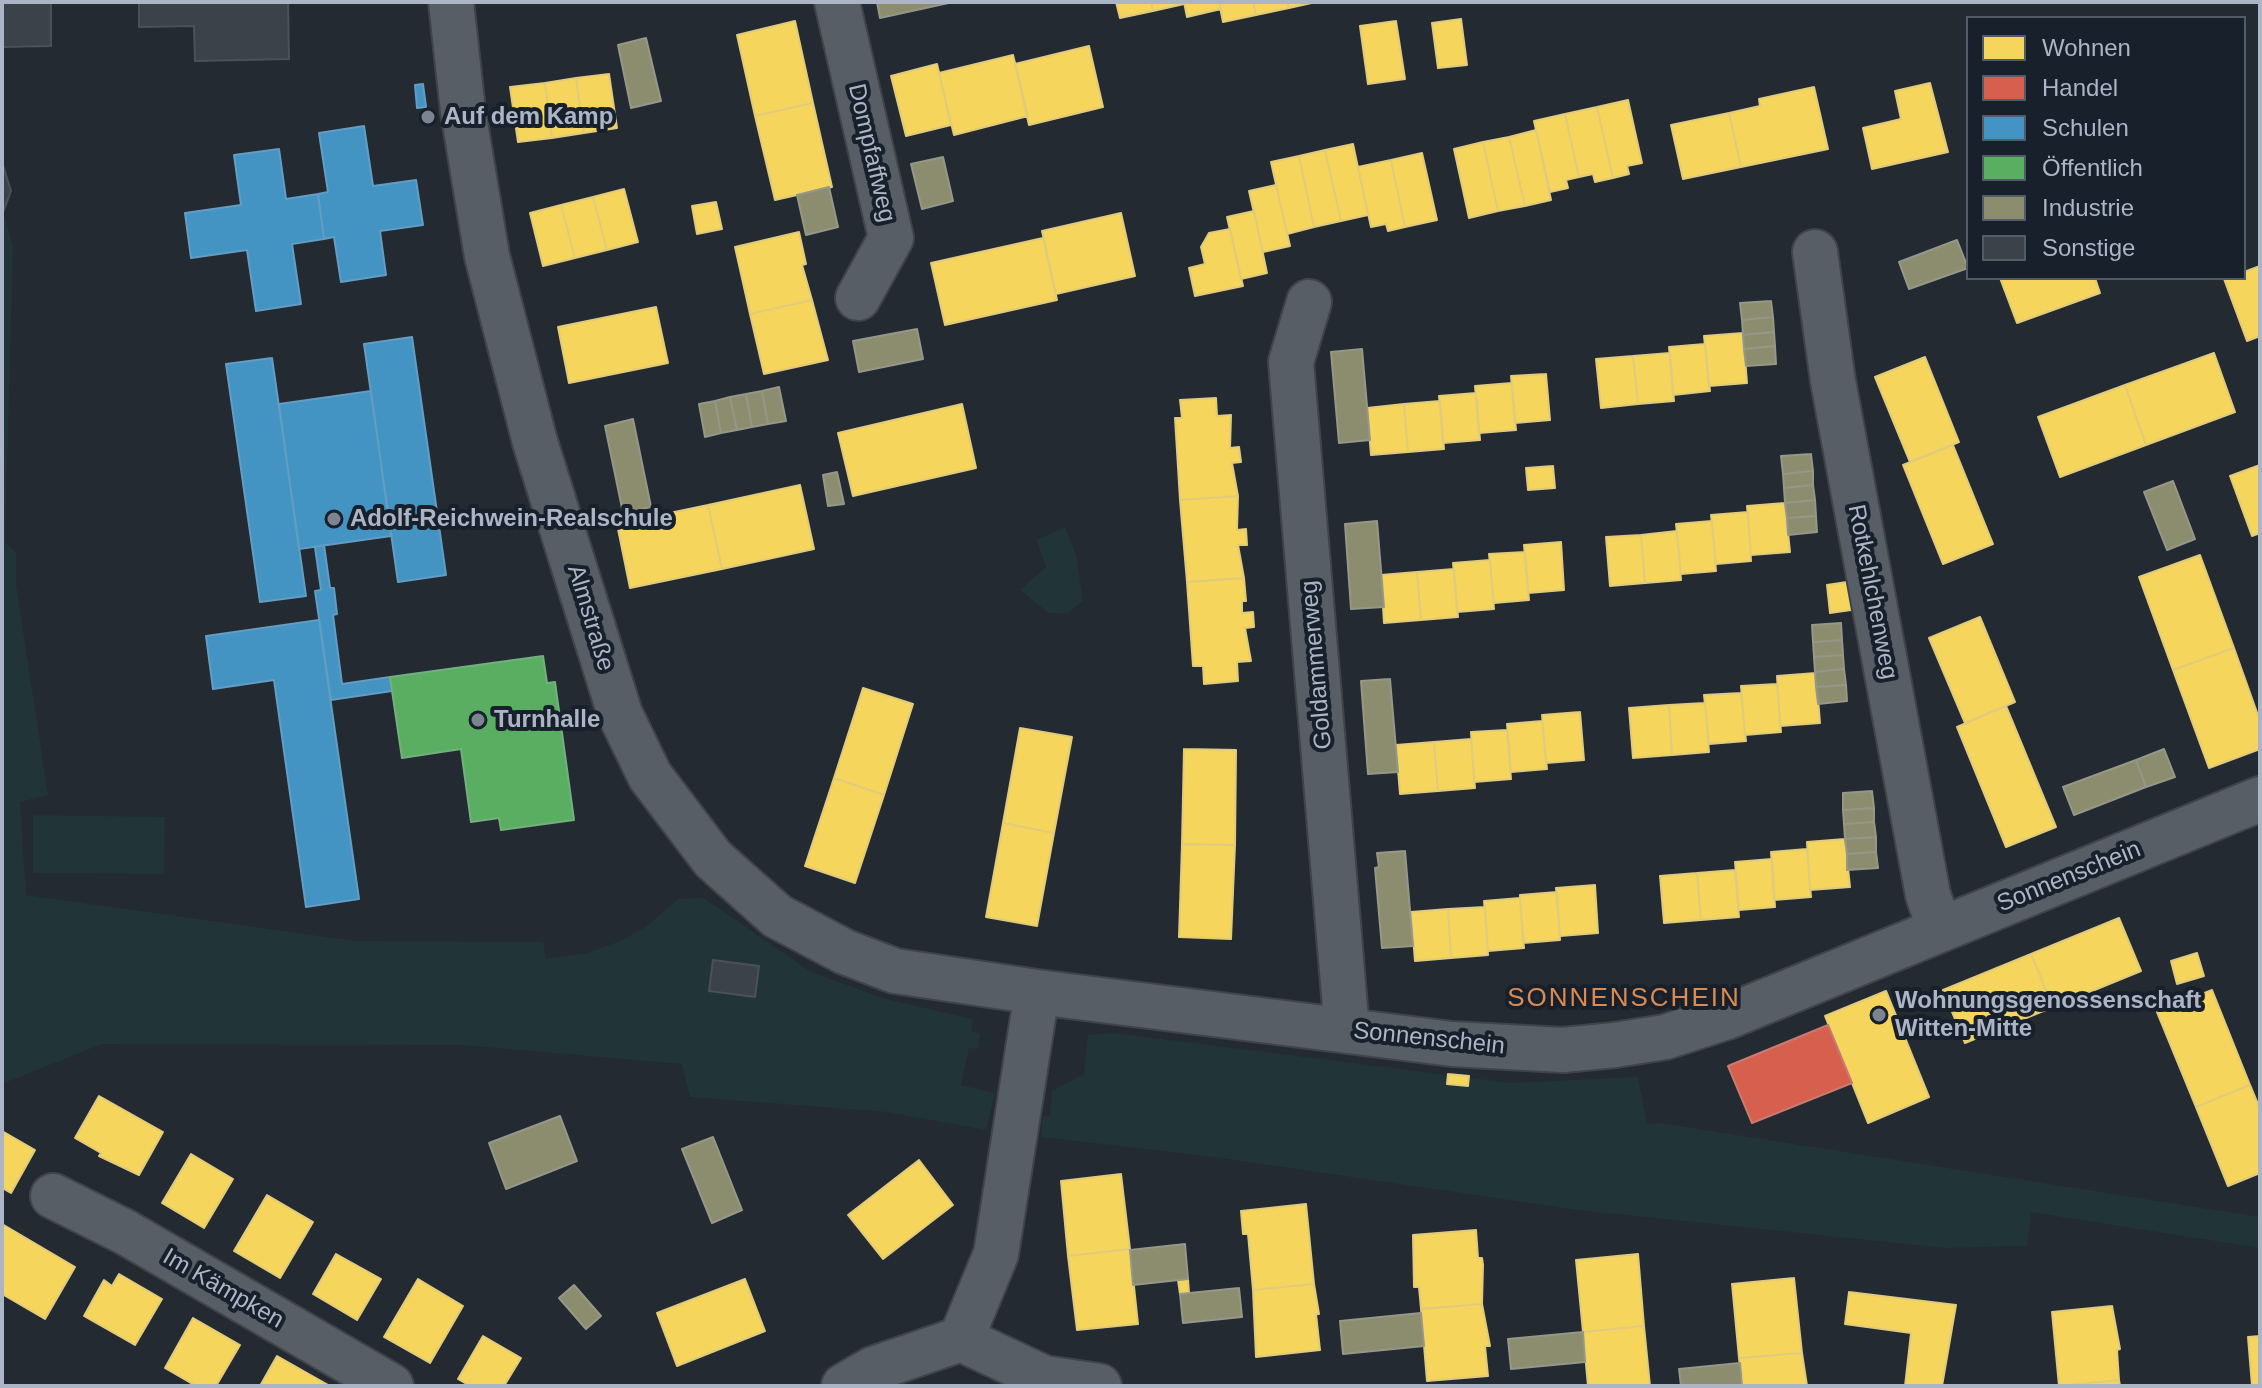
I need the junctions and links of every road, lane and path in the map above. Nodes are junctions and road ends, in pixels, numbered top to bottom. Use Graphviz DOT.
graph roads {
  1 [pos="451,2"];
  2 [pos="837,2"];
  3 [pos="1815,252"];
  4 [pos="858,298"];
  5 [pos="1309,302"];
  6 [pos="2260,799"];
  7 [pos="1940,929"];
  8 [pos="1037,992"];
  9 [pos="1347,1031"];
  10 [pos="53,1196"];
  11 [pos="961,1339"];
  12 [pos="391,1386"];
  13 [pos="844,1386"];
  14 [pos="1099,1386"];
  1 -- 8 [label="street, Almstraße"];
  2 -- 4 [label="street, Dompfaffweg"];
  3 -- 7 [label="street, Rotkehlchenweg"];
  5 -- 9 [label="street, Goldammerweg"];
  6 -- 7 [label="street, Sonnenschein"];
  7 -- 9 [label="street, Sonnenschein"];
  8 -- 9 [label="street, Sonnenschein"];
  8 -- 11 [label="street"];
  10 -- 12 [label="street, Im Kämpken"];
  11 -- 13 [label="street"];
  11 -- 14 [label="street"];
}
